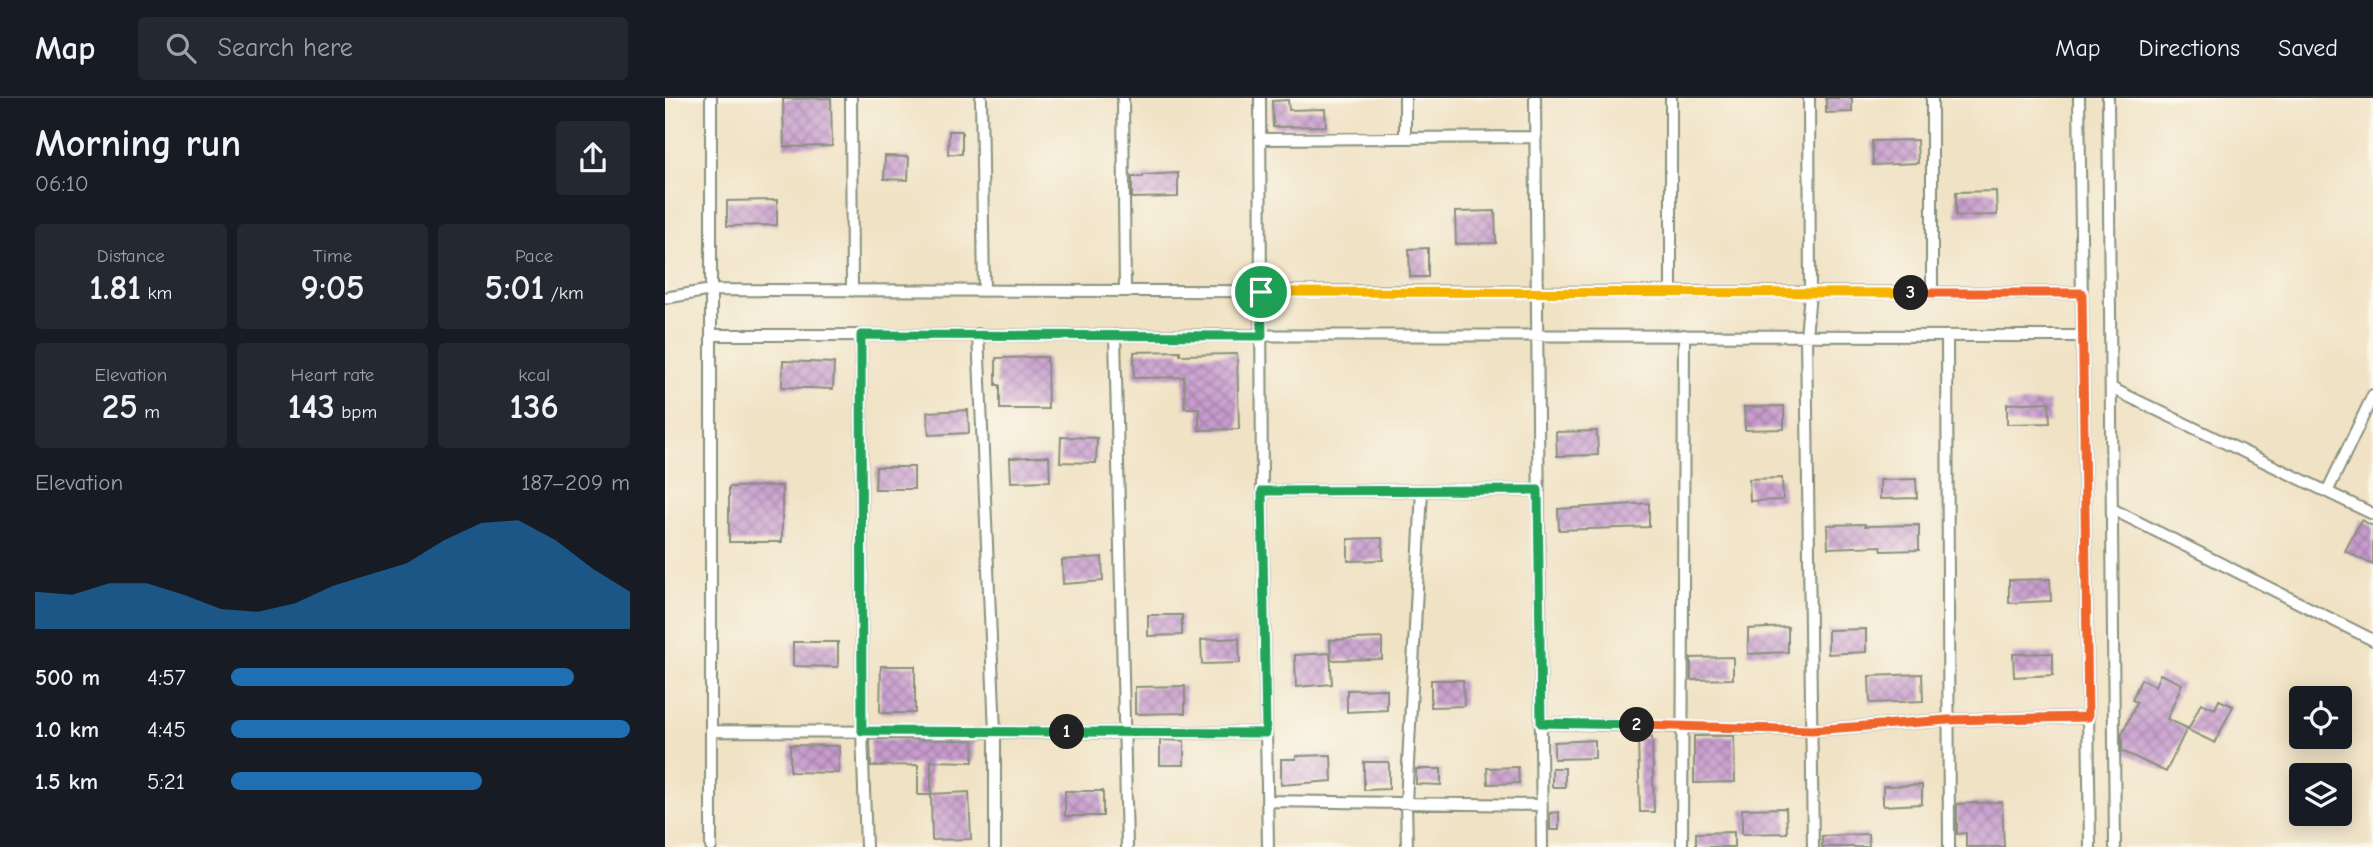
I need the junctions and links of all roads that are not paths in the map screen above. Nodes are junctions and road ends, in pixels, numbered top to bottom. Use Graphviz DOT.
graph roads {
  1 [pos="711,98"];
  2 [pos="851,98"];
  3 [pos="981,98"];
  4 [pos="1123,98"];
  5 [pos="1260,98"];
  6 [pos="1405,98"];
  7 [pos="1535,98"];
  8 [pos="1671,98"];
  9 [pos="1809,98"];
  10 [pos="1932,98"];
  11 [pos="2079,98"];
  12 [pos="2108,98"];
  13 [pos="1536,137"];
  14 [pos="1405,138"];
  15 [pos="1260,139"];
  16 [pos="711,290"];
  17 [pos="852,291"];
  18 [pos="984,291"];
  19 [pos="1125,291"];
  20 [pos="1261,292"];
  21 [pos="1538,292"];
  22 [pos="1671,293"];
  23 [pos="1810,293"];
  24 [pos="1932,293"];
  25 [pos="2082,293"];
  26 [pos="665,298"];
  27 [pos="978,334"];
  28 [pos="711,335"];
  29 [pos="861,335"];
  30 [pos="1115,335"];
  31 [pos="1537,335"];
  32 [pos="1684,335"];
  33 [pos="1806,335"];
  34 [pos="1262,336"];
  35 [pos="1947,336"];
  36 [pos="2082,336"];
  37 [pos="2111,388"];
  38 [pos="2373,395"];
  39 [pos="1422,490"];
  40 [pos="1538,490"];
  41 [pos="1262,491"];
  42 [pos="2327,492"];
  43 [pos="2112,509"];
  44 [pos="2373,514"];
  45 [pos="2373,640"];
  46 [pos="2088,717"];
  47 [pos="1948,720"];
  48 [pos="1541,723"];
  49 [pos="1682,726"];
  50 [pos="1812,730"];
  51 [pos="711,731"];
  52 [pos="862,731"];
  53 [pos="995,732"];
  54 [pos="1125,733"];
  55 [pos="1266,733"];
  56 [pos="1267,802"];
  57 [pos="1406,803"];
  58 [pos="1542,805"];
  59 [pos="711,847"];
  60 [pos="866,847"];
  61 [pos="995,847"];
  62 [pos="1127,847"];
  63 [pos="1268,847"];
  64 [pos="1407,847"];
  65 [pos="1542,847"];
  66 [pos="1682,847"];
  67 [pos="1813,847"];
  68 [pos="1949,847"];
  69 [pos="2090,847"];
  70 [pos="2115,847"];
  1 -- 16 [label="street"];
  2 -- 17 [label="street"];
  3 -- 18 [label="street"];
  4 -- 19 [label="street"];
  5 -- 15 [label="street"];
  6 -- 14 [label="street"];
  7 -- 13 [label="street"];
  8 -- 22 [label="street"];
  9 -- 23 [label="street"];
  10 -- 24 [label="street"];
  11 -- 25 [label="street"];
  12 -- 37 [label="street"];
  13 -- 14 [label="street"];
  13 -- 21 [label="street"];
  14 -- 15 [label="street"];
  15 -- 20 [label="street"];
  16 -- 17 [label="street"];
  16 -- 26 [label="street"];
  16 -- 28 [label="street"];
  17 -- 18 [label="street"];
  18 -- 19 [label="street"];
  19 -- 20 [label="street"];
  20 -- 21 [label="street"];
  20 -- 34 [label="street"];
  21 -- 22 [label="street"];
  21 -- 31 [label="street"];
  22 -- 23 [label="street"];
  23 -- 24 [label="street"];
  23 -- 33 [label="street"];
  24 -- 25 [label="street"];
  25 -- 36 [label="street"];
  27 -- 29 [label="street"];
  27 -- 30 [label="street"];
  27 -- 53 [label="street"];
  28 -- 29 [label="street"];
  28 -- 51 [label="street"];
  29 -- 52 [label="street"];
  30 -- 34 [label="street"];
  30 -- 54 [label="street"];
  31 -- 32 [label="street"];
  31 -- 34 [label="street"];
  31 -- 40 [label="street"];
  32 -- 33 [label="street"];
  32 -- 49 [label="street"];
  33 -- 35 [label="street"];
  33 -- 50 [label="street"];
  34 -- 41 [label="street"];
  35 -- 36 [label="street"];
  35 -- 47 [label="street"];
  36 -- 46 [label="street"];
  37 -- 42 [label="street"];
  37 -- 43 [label="street"];
  38 -- 42 [label="street"];
  39 -- 40 [label="street"];
  39 -- 41 [label="street"];
  39 -- 57 [label="street"];
  40 -- 48 [label="street"];
  41 -- 55 [label="street"];
  42 -- 44 [label="street"];
  43 -- 45 [label="street"];
  43 -- 70 [label="street"];
  46 -- 47 [label="street"];
  46 -- 69 [label="street"];
  47 -- 50 [label="street"];
  47 -- 68 [label="street"];
  48 -- 49 [label="street"];
  48 -- 58 [label="street"];
  49 -- 50 [label="street"];
  49 -- 66 [label="street"];
  50 -- 67 [label="street"];
  51 -- 52 [label="street"];
  51 -- 59 [label="street"];
  52 -- 53 [label="street"];
  52 -- 60 [label="street"];
  53 -- 54 [label="street"];
  53 -- 61 [label="street"];
  54 -- 55 [label="street"];
  54 -- 62 [label="street"];
  55 -- 56 [label="street"];
  56 -- 57 [label="street"];
  56 -- 63 [label="street"];
  57 -- 58 [label="street"];
  57 -- 64 [label="street"];
  58 -- 65 [label="street"];
}
